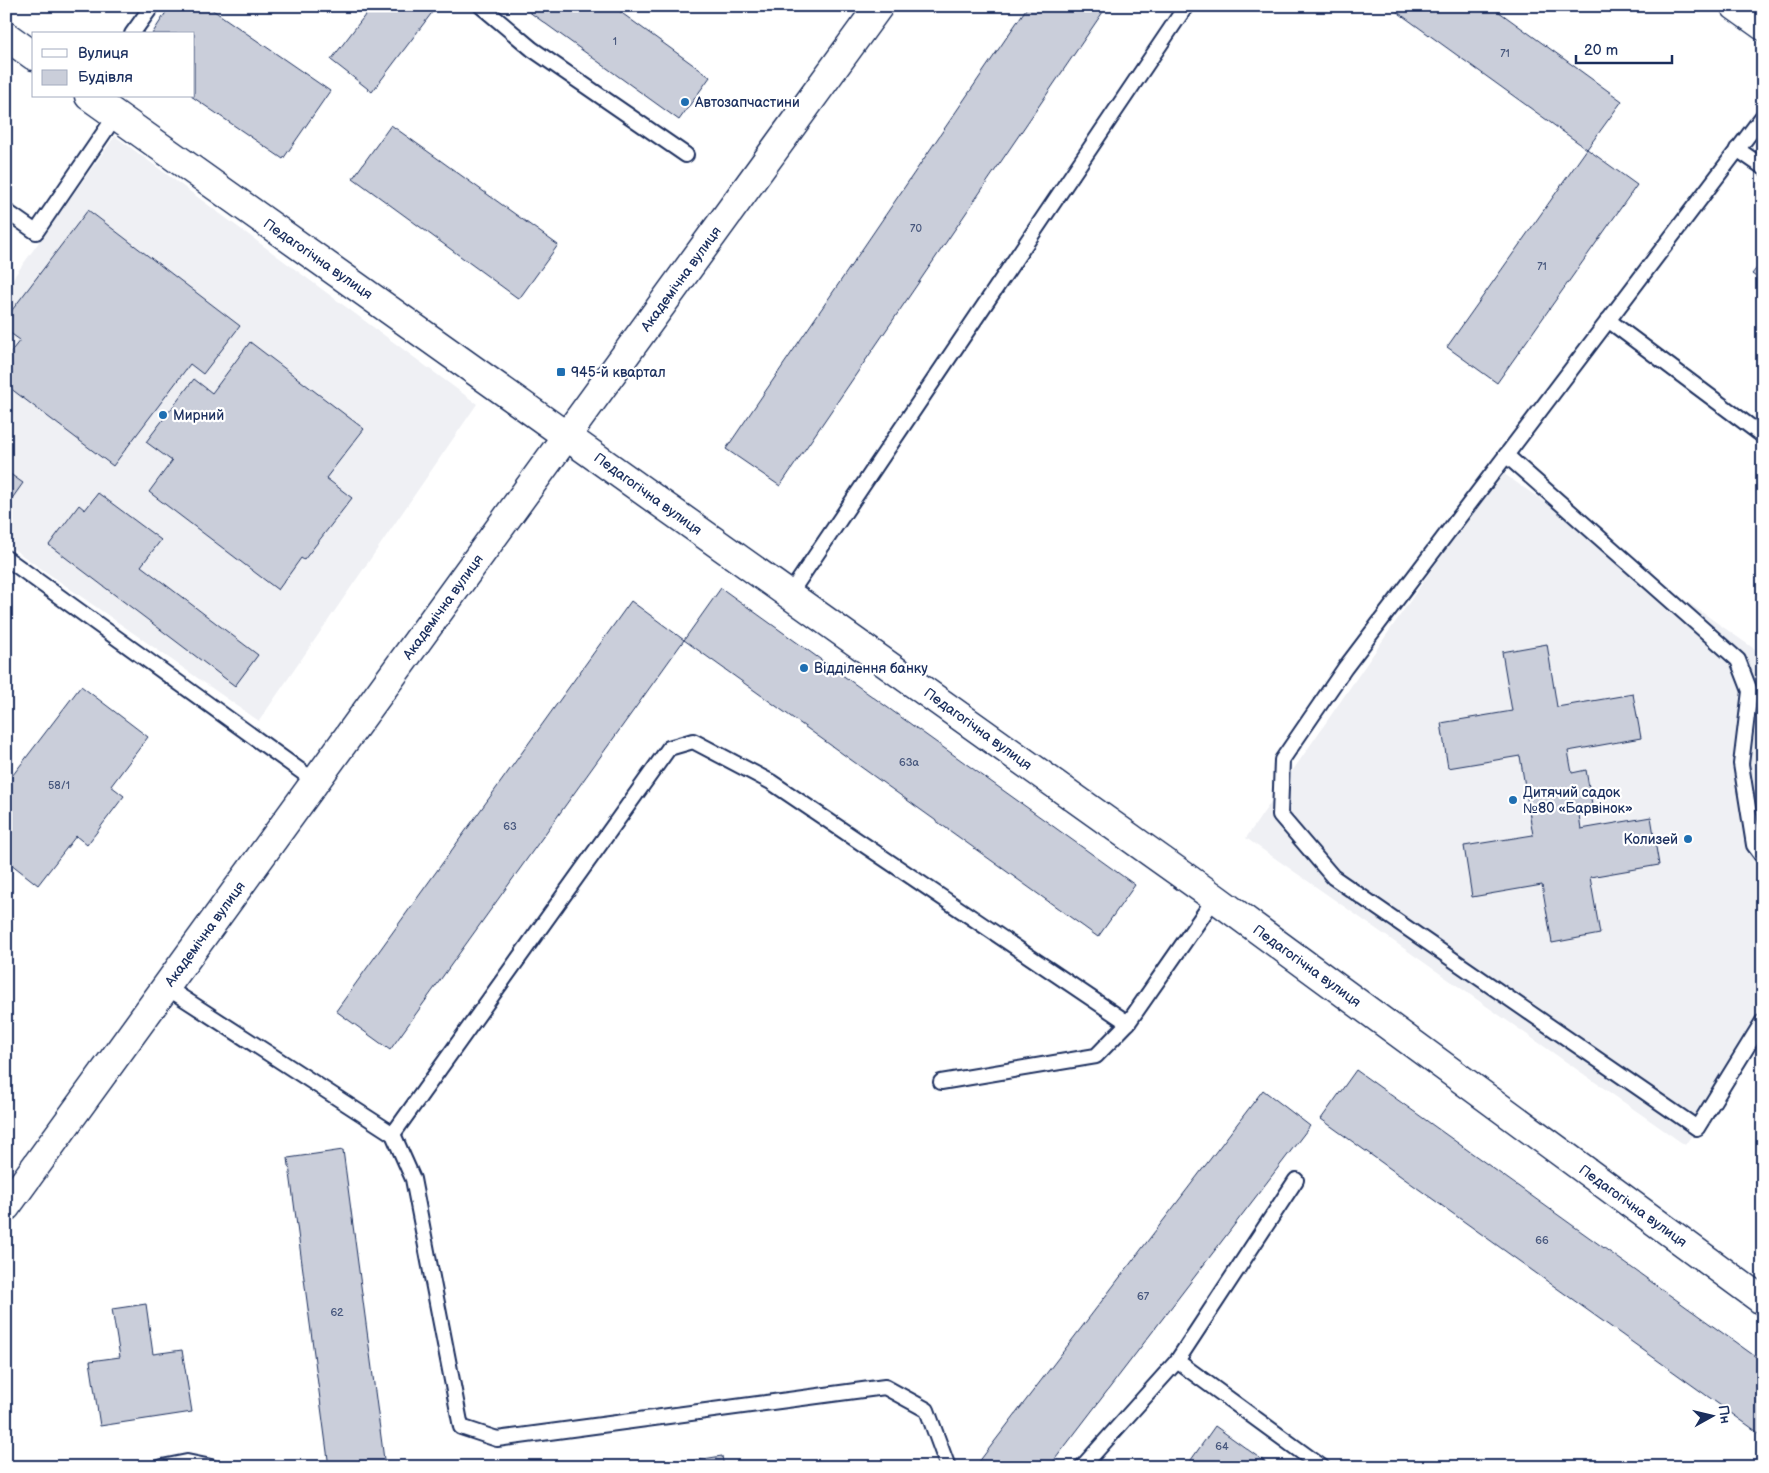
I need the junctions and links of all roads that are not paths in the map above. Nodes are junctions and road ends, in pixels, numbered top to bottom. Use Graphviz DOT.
graph roads {
  1 [pos="152,6"];
  2 [pos="481,6"];
  3 [pos="879,6"];
  4 [pos="1186,6"];
  5 [pos="1736,6"];
  6 [pos="1763,26"];
  7 [pos="133,32"];
  8 [pos="6,36"];
  9 [pos="32,55"];
  10 [pos="92,98"];
  11 [pos="116,116"];
  12 [pos="1763,116"];
  13 [pos="1738,149"];
  14 [pos="686,155"];
  15 [pos="1763,167"];
  16 [pos="6,211"];
  17 [pos="1608,320"];
  18 [pos="568,436"];
  19 [pos="1763,436"];
  20 [pos="1506,455"];
  21 [pos="6,558"];
  22 [pos="789,595"];
  23 [pos="316,782"];
  24 [pos="1763,857"];
  25 [pos="1215,898"];
  26 [pos="166,987"];
  27 [pos="1763,1021"];
  28 [pos="1128,1023"];
  29 [pos="941,1082"];
  30 [pos="393,1134"];
  31 [pos="1296,1180"];
  32 [pos="6,1207"];
  33 [pos="1763,1301"];
  34 [pos="1177,1361"];
  35 [pos="162,1467"];
  36 [pos="211,1467"];
  37 [pos="948,1467"];
  38 [pos="1082,1467"];
  39 [pos="1322,1467"];
  1 -- 7 [label="lane"];
  2 -- 14 [label="lane"];
  3 -- 18 [label="street, Академічна вулиця"];
  4 -- 22 [label="lane"];
  5 -- 6 [label="street"];
  8 -- 9 [label="street"];
  10 -- 11 [label="street, Педагогічна вулиця"];
  11 -- 16 [label="lane"];
  11 -- 18 [label="street, Педагогічна вулиця"];
  12 -- 13 [label="lane"];
  13 -- 15 [label="lane"];
  13 -- 17 [label="lane"];
  17 -- 19 [label="lane"];
  17 -- 20 [label="lane"];
  18 -- 22 [label="street, Педагогічна вулиця"];
  18 -- 23 [label="street, Академічна вулиця"];
  20 -- 24 [label="lane"];
  20 -- 27 [label="lane"];
  21 -- 23 [label="lane"];
  22 -- 25 [label="street, Педагогічна вулиця"];
  23 -- 26 [label="street, Академічна вулиця"];
  25 -- 28 [label="lane"];
  25 -- 33 [label="street, Педагогічна вулиця"];
  26 -- 30 [label="lane"];
  26 -- 32 [label="street, Академічна вулиця"];
  28 -- 29 [label="lane"];
  28 -- 30 [label="lane"];
  30 -- 37 [label="lane"];
  31 -- 34 [label="lane"];
  34 -- 38 [label="lane"];
  34 -- 39 [label="lane"];
  35 -- 36 [label="lane"];
}
